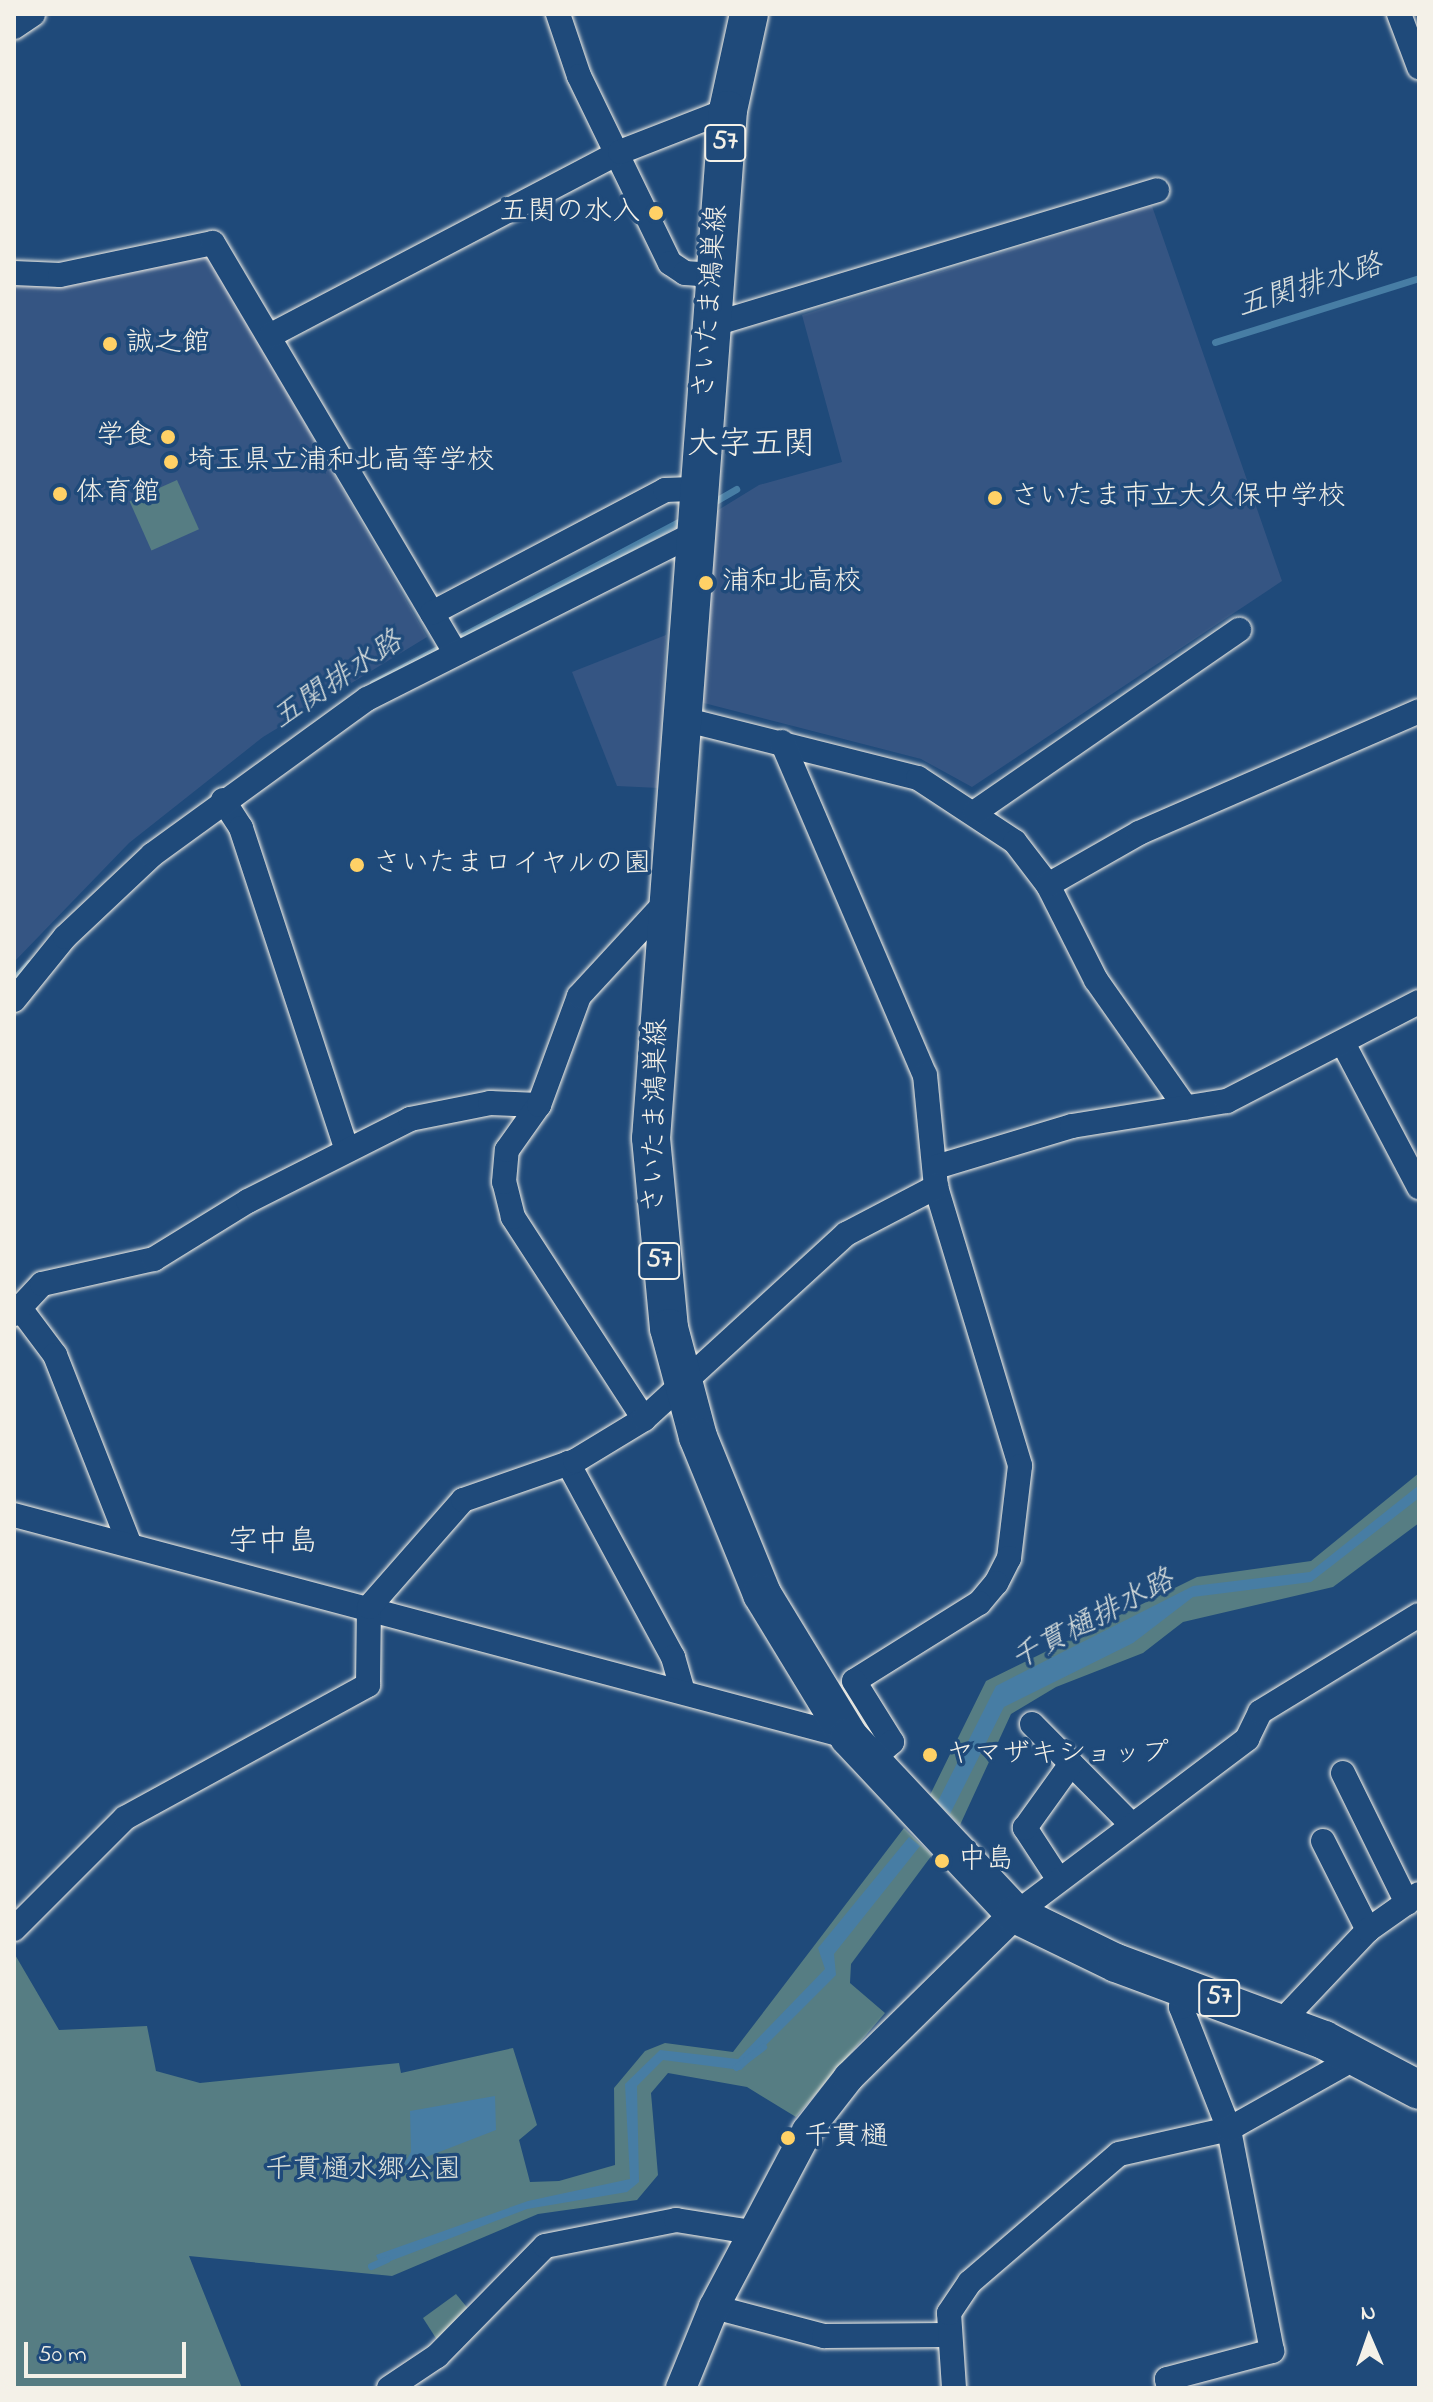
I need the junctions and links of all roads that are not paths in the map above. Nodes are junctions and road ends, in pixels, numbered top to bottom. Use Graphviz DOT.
graph roads {
  1 [pos="33,14"];
  2 [pos="558,14"];
  3 [pos="1399,14"];
  4 [pos="757,18"];
  5 [pos="14,27"];
  6 [pos="1419,67"];
  7 [pos="728,110"];
  8 [pos="620,152"];
  9 [pos="1157,190"];
  10 [pos="14,273"];
  11 [pos="714,275"];
  12 [pos="711,325"];
  13 [pos="271,335"];
  14 [pos="696,512"];
  15 [pos="432,613"];
  16 [pos="1239,630"];
  17 [pos="453,649"];
  18 [pos="1419,711"];
  19 [pos="679,718"];
  20 [pos="782,742"];
  21 [pos="223,800"];
  22 [pos="975,812"];
  23 [pos="1048,885"];
  24 [pos="666,902"];
  25 [pos="14,1000"];
  26 [pos="1419,1002"];
  27 [pos="1343,1043"];
  28 [pos="539,1105"];
  29 [pos="1186,1108"];
  30 [pos="346,1148"];
  31 [pos="936,1177"];
  32 [pos="1419,1187"];
  33 [pos="16,1310"];
  34 [pos="682,1381"];
  35 [pos="644,1419"];
  36 [pos="568,1463"];
  37 [pos="14,1515"];
  38 [pos="130,1545"];
  39 [pos="369,1607"];
  40 [pos="1419,1615"];
  41 [pos="682,1688"];
  42 [pos="1032,1724"];
  43 [pos="859,1749"];
  44 [pos="1071,1764"];
  45 [pos="1343,1773"];
  46 [pos="1132,1825"];
  47 [pos="1323,1841"];
  48 [pos="1057,1877"];
  49 [pos="1413,1898"];
  50 [pos="1015,1914"];
  51 [pos="14,1929"];
  52 [pos="1368,1930"];
  53 [pos="1185,1987"];
  54 [pos="1281,2022"];
  55 [pos="1357,2057"];
  56 [pos="1419,2090"];
  57 [pos="1229,2129"];
  58 [pos="752,2232"];
  59 [pos="714,2307"];
  60 [pos="946,2335"];
  61 [pos="389,2388"];
  62 [pos="681,2388"];
  63 [pos="954,2388"];
  64 [pos="1169,2388"];
  1 -- 5 [label="street"];
  2 -- 8 [label="street"];
  3 -- 6 [label="street"];
  4 -- 7 [label="main road, さいたま鴻巣線 / 57"];
  7 -- 8 [label="street"];
  7 -- 11 [label="main road, さいたま鴻巣線 / 57"];
  8 -- 11 [label="street"];
  8 -- 13 [label="street"];
  9 -- 12 [label="street"];
  10 -- 13 [label="street"];
  11 -- 12 [label="main road, さいたま鴻巣線 / 57"];
  12 -- 14 [label="main road, さいたま鴻巣線 / 57"];
  13 -- 15 [label="street"];
  14 -- 15 [label="street"];
  14 -- 17 [label="street"];
  14 -- 19 [label="main road, さいたま鴻巣線 / 57"];
  15 -- 17 [label="street"];
  16 -- 22 [label="street"];
  17 -- 21 [label="street"];
  18 -- 23 [label="street"];
  19 -- 20 [label="street"];
  19 -- 24 [label="main road, さいたま鴻巣線 / 57"];
  20 -- 22 [label="street"];
  20 -- 31 [label="street"];
  21 -- 25 [label="street"];
  21 -- 30 [label="street"];
  22 -- 23 [label="street"];
  23 -- 29 [label="street"];
  24 -- 28 [label="street"];
  24 -- 34 [label="main road, さいたま鴻巣線 / 57"];
  26 -- 27 [label="street"];
  27 -- 29 [label="street"];
  27 -- 32 [label="street"];
  28 -- 30 [label="street"];
  28 -- 35 [label="street"];
  29 -- 31 [label="street"];
  30 -- 33 [label="street"];
  31 -- 34 [label="street"];
  31 -- 43 [label="street"];
  33 -- 38 [label="street"];
  34 -- 35 [label="street"];
  34 -- 43 [label="main road, さいたま鴻巣線 / 57"];
  35 -- 36 [label="street"];
  36 -- 39 [label="street"];
  36 -- 41 [label="street"];
  37 -- 38 [label="street"];
  38 -- 39 [label="street"];
  39 -- 41 [label="street"];
  39 -- 51 [label="street"];
  40 -- 46 [label="street"];
  41 -- 43 [label="street"];
  42 -- 44 [label="street"];
  43 -- 50 [label="main road, さいたま鴻巣線 / 57"];
  44 -- 46 [label="street"];
  44 -- 48 [label="street"];
  45 -- 49 [label="street"];
  46 -- 48 [label="street"];
  47 -- 52 [label="street"];
  48 -- 50 [label="street"];
  49 -- 52 [label="street"];
  50 -- 53 [label="main road, さいたま鴻巣線 / 57"];
  50 -- 58 [label="street"];
  52 -- 54 [label="street"];
  53 -- 54 [label="main road, さいたま鴻巣線 / 57"];
  53 -- 57 [label="street"];
  54 -- 55 [label="main road, さいたま鴻巣線 / 57"];
  55 -- 56 [label="main road, さいたま鴻巣線 / 57"];
  55 -- 57 [label="street"];
  57 -- 60 [label="street"];
  57 -- 64 [label="street"];
  58 -- 59 [label="street"];
  58 -- 61 [label="street"];
  59 -- 60 [label="street"];
  59 -- 62 [label="street"];
  60 -- 63 [label="street"];
}
